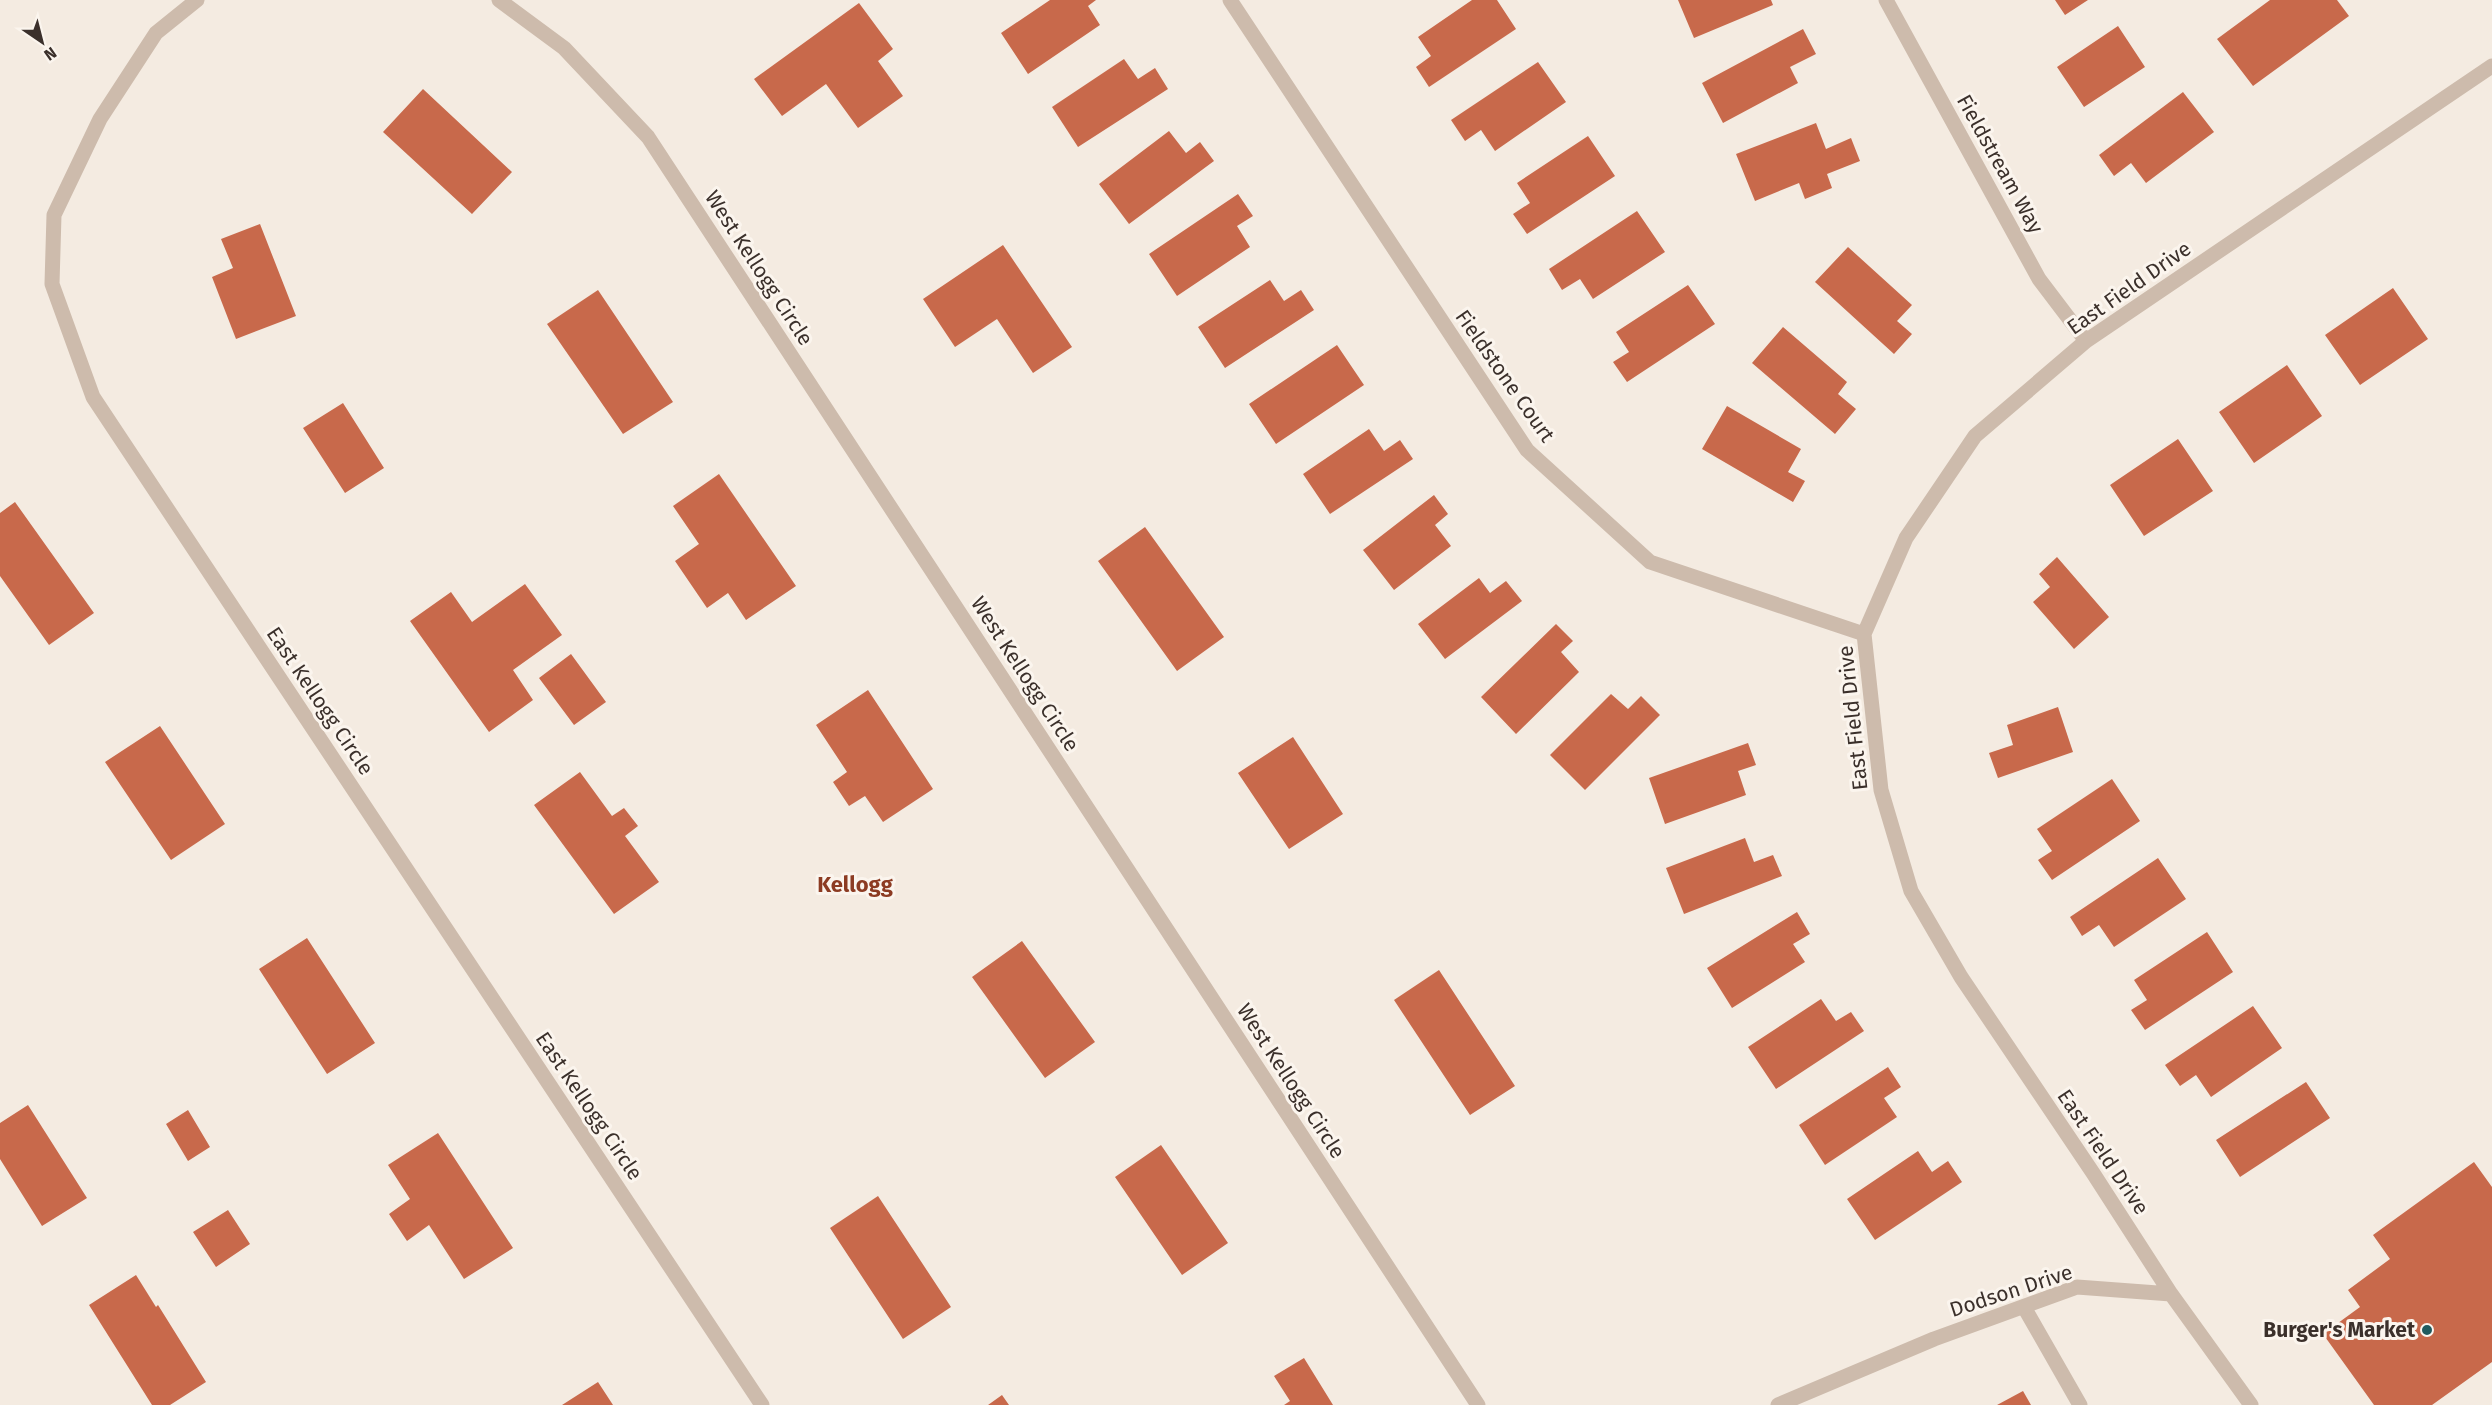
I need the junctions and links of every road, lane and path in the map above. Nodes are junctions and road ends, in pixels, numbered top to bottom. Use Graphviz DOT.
graph roads {
  1 [pos="197,0"];
  2 [pos="499,0"];
  3 [pos="1230,0"];
  4 [pos="1886,0"];
  5 [pos="2492,66"];
  6 [pos="2086,341"];
  7 [pos="1864,634"];
  8 [pos="2171,1294"];
  9 [pos="2024,1307"];
  10 [pos="762,1405"];
  11 [pos="1478,1405"];
  12 [pos="1778,1405"];
  13 [pos="2080,1405"];
  14 [pos="2251,1405"];
  1 -- 10 [label="street, East Kellogg Circle"];
  2 -- 11 [label="street, West Kellogg Circle"];
  3 -- 7 [label="street, Fieldstone Court"];
  4 -- 6 [label="street, Fieldstream Way"];
  5 -- 6 [label="street, East Field Drive"];
  6 -- 7 [label="street, East Field Drive"];
  7 -- 8 [label="street, East Field Drive"];
  8 -- 9 [label="street, Dodson Drive"];
  8 -- 14 [label="street"];
  9 -- 12 [label="street, Dodson Drive"];
  9 -- 13 [label="street"];
}
